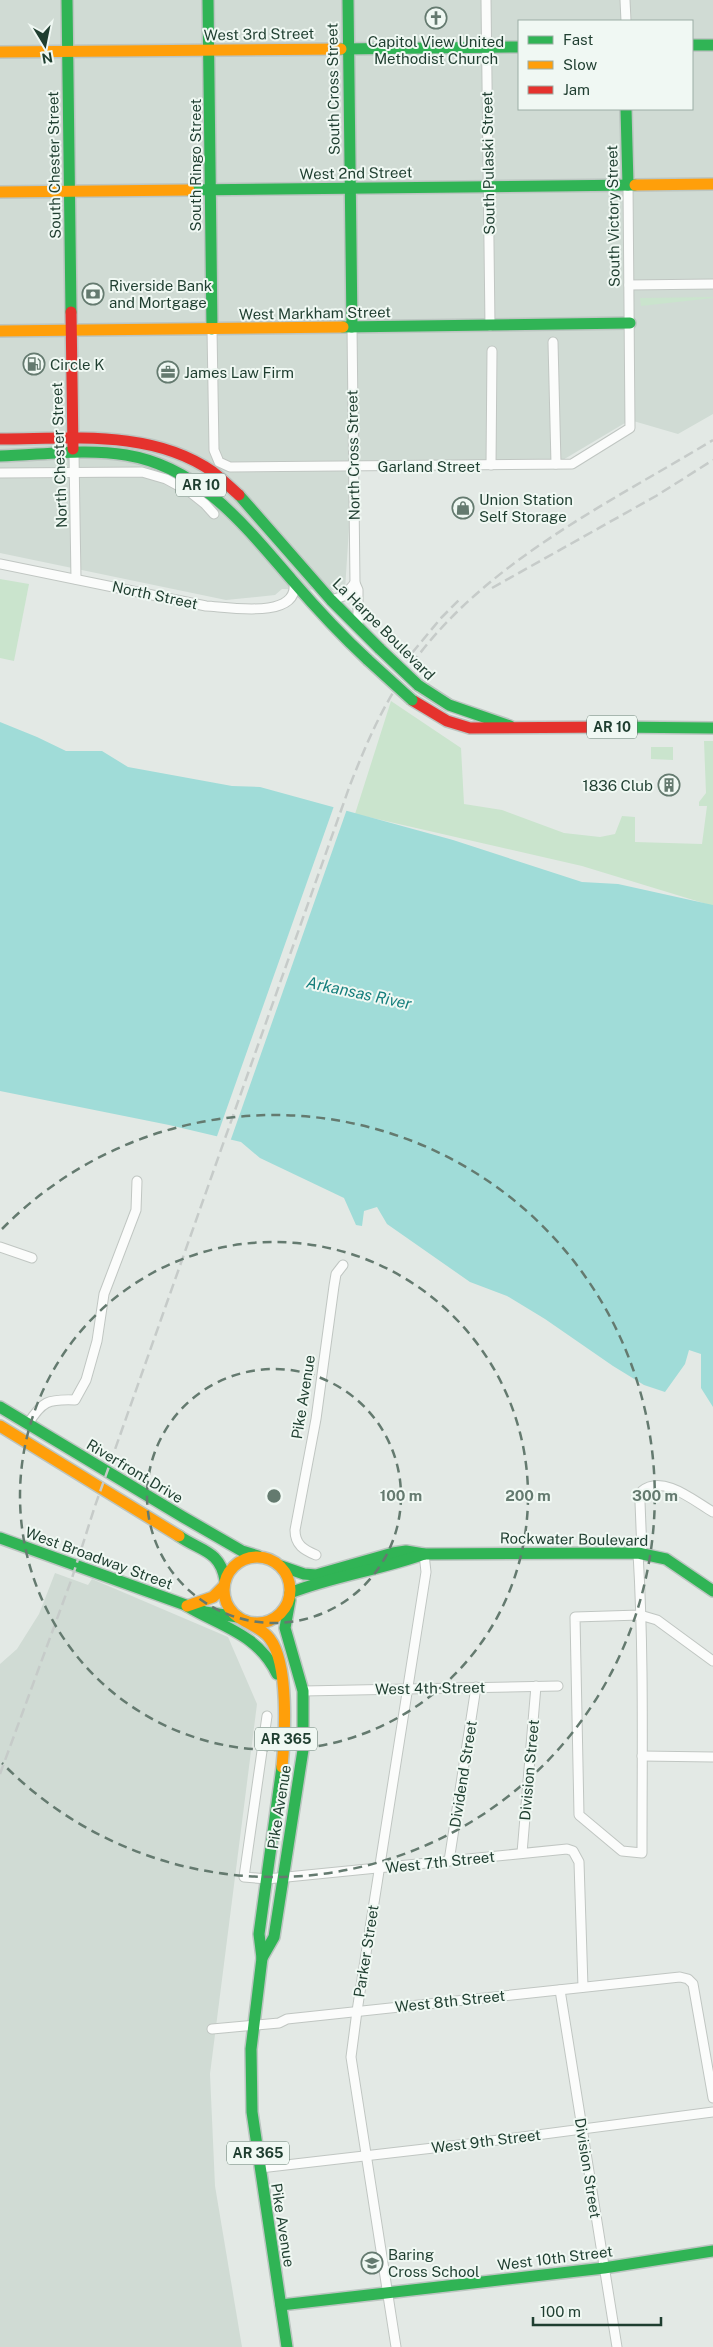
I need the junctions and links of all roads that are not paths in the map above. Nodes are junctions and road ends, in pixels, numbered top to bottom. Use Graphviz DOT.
graph roads {
  1 [pos="67,0"];
  2 [pos="208,0"];
  3 [pos="348,0"];
  4 [pos="486,0"];
  5 [pos="625,0"];
  6 [pos="626,20"];
  7 [pos="693,45"];
  8 [pos="713,45"];
  9 [pos="518,46"];
  10 [pos="486,47"];
  11 [pos="348,48"];
  12 [pos="209,50"];
  13 [pos="0,52"];
  14 [pos="68,52"];
  15 [pos="626,110"];
  16 [pos="713,184"];
  17 [pos="628,185"];
  18 [pos="488,186"];
  19 [pos="350,188"];
  20 [pos="210,189"];
  21 [pos="69,191"];
  22 [pos="0,192"];
  23 [pos="713,284"];
  24 [pos="629,285"];
  25 [pos="630,323"];
  26 [pos="490,326"];
  27 [pos="352,327"];
  28 [pos="212,329"];
  29 [pos="71,330"];
  30 [pos="0,331"];
  31 [pos="553,342"];
  32 [pos="492,351"];
  33 [pos="630,428"];
  34 [pos="73,438"];
  35 [pos="0,439"];
  36 [pos="74,454"];
  37 [pos="0,456"];
  38 [pos="556,464"];
  39 [pos="353,466"];
  40 [pos="491,466"];
  41 [pos="75,472"];
  42 [pos="0,473"];
  43 [pos="214,514"];
  44 [pos="0,564"];
  45 [pos="76,579"];
  46 [pos="355,583"];
  47 [pos="297,588"];
  48 [pos="331,600"];
  49 [pos="358,628"];
  50 [pos="510,726"];
  51 [pos="713,728"];
  52 [pos="137,1181"];
  53 [pos="0,1247"];
  54 [pos="32,1258"];
  55 [pos="343,1265"];
  56 [pos="0,1407"];
  57 [pos="28,1424"];
  58 [pos="0,1426"];
  59 [pos="713,1512"];
  60 [pos="0,1538"];
  61 [pos="640,1553"];
  62 [pos="424,1554"];
  63 [pos="316,1555"];
  64 [pos="258,1556"];
  65 [pos="281,1566"];
  66 [pos="224,1583"];
  67 [pos="713,1591"];
  68 [pos="290,1596"];
  69 [pos="187,1606"];
  70 [pos="640,1615"];
  71 [pos="242,1619"];
  72 [pos="713,1661"];
  73 [pos="536,1686"];
  74 [pos="558,1686"];
  75 [pos="282,1687"];
  76 [pos="476,1688"];
  77 [pos="408,1689"];
  78 [pos="302,1691"];
  79 [pos="267,1716"];
  80 [pos="642,1756"];
  81 [pos="713,1757"];
  82 [pos="522,1853"];
  83 [pos="449,1861"];
  84 [pos="380,1868"];
  85 [pos="283,1878"];
  86 [pos="267,1879"];
  87 [pos="262,1958"];
  88 [pos="583,1987"];
  89 [pos="560,1990"];
  90 [pos="357,2011"];
  91 [pos="253,2024"];
  92 [pos="212,2029"];
  93 [pos="713,2098"];
  94 [pos="713,2112"];
  95 [pos="582,2129"];
  96 [pos="366,2155"];
  97 [pos="260,2168"];
  98 [pos="713,2251"];
  99 [pos="604,2268"];
  100 [pos="387,2293"];
  101 [pos="281,2305"];
  102 [pos="288,2347"];
  103 [pos="396,2347"];
  104 [pos="617,2347"];
  1 -- 14 [label="main road, South Chester Street"];
  2 -- 12 [label="main road, South Ringo Street"];
  3 -- 11 [label="main road, South Cross Street"];
  4 -- 10 [label="street, South Pulaski Street"];
  5 -- 6 [label="street"];
  7 -- 8 [label="main road"];
  9 -- 10 [label="main road, West 3rd Street"];
  10 -- 11 [label="main road, West 3rd Street"];
  10 -- 18 [label="street, South Pulaski Street"];
  11 -- 12 [label="main road, West 3rd Street"];
  11 -- 19 [label="main road, South Cross Street"];
  12 -- 14 [label="main road, West 3rd Street"];
  12 -- 20 [label="main road, South Ringo Street"];
  13 -- 14 [label="main road, West 3rd Street"];
  14 -- 21 [label="main road, South Chester Street"];
  15 -- 17 [label="main road, South Victory Street"];
  16 -- 17 [label="main road, West 2nd Street"];
  17 -- 18 [label="main road, West 2nd Street"];
  17 -- 24 [label="street, South Victory Street"];
  18 -- 19 [label="main road, West 2nd Street"];
  18 -- 26 [label="street, South Pulaski Street"];
  19 -- 20 [label="main road, West 2nd Street"];
  19 -- 27 [label="main road, South Cross Street"];
  20 -- 21 [label="main road, West 2nd Street"];
  20 -- 28 [label="main road, South Ringo Street"];
  21 -- 22 [label="main road, West 2nd Street"];
  21 -- 29 [label="main road, South Chester Street"];
  23 -- 24 [label="street"];
  24 -- 25 [label="street, South Victory Street"];
  25 -- 26 [label="main road, West Markham Street"];
  25 -- 33 [label="street, South Victory Street"];
  26 -- 27 [label="main road, West Markham Street"];
  27 -- 28 [label="main road, West Markham Street"];
  27 -- 39 [label="street, North Cross Street"];
  28 -- 29 [label="main road, West Markham Street"];
  28 -- 39 [label="street, Garland Street"];
  29 -- 30 [label="main road, West Markham Street"];
  29 -- 34 [label="main road, North Chester Street"];
  31 -- 38 [label="street"];
  32 -- 40 [label="street"];
  33 -- 38 [label="street, Garland Street"];
  34 -- 35 [label="main road, La Harpe Boulevard / AR 10"];
  34 -- 36 [label="main road, North Chester Street"];
  34 -- 48 [label="main road, La Harpe Boulevard / AR 10"];
  36 -- 37 [label="main road, La Harpe Boulevard / AR 10"];
  36 -- 41 [label="street, North Chester Street"];
  36 -- 47 [label="main road, La Harpe Boulevard / AR 10"];
  38 -- 40 [label="street, Garland Street"];
  39 -- 40 [label="street, Garland Street"];
  39 -- 46 [label="street, North Cross Street"];
  41 -- 42 [label="street"];
  41 -- 43 [label="street"];
  41 -- 45 [label="street, North Chester Street"];
  44 -- 45 [label="street, North Street"];
  45 -- 47 [label="street, North Street"];
  46 -- 48 [label="street"];
  46 -- 49 [label="street, North Cross Street"];
  47 -- 50 [label="main road, La Harpe Boulevard / AR 10, bridge"];
  48 -- 49 [label="main road, La Harpe Boulevard / AR 10"];
  49 -- 50 [label="main road, La Harpe Boulevard / AR 10, bridge"];
  50 -- 51 [label="main road, AR 10"];
  52 -- 57 [label="street"];
  53 -- 54 [label="street"];
  55 -- 63 [label="street, Pike Avenue"];
  56 -- 57 [label="main road, Riverfront Drive"];
  57 -- 64 [label="main road, Riverfront Drive"];
  58 -- 66 [label="main road"];
  59 -- 61 [label="street"];
  60 -- 69 [label="main road, West Broadway Street / AR 365"];
  61 -- 62 [label="main road, Rockwater Boulevard"];
  61 -- 67 [label="main road, Rockwater Boulevard"];
  61 -- 70 [label="street"];
  62 -- 65 [label="main road, Rockwater Boulevard"];
  62 -- 68 [label="main road, Rockwater Boulevard"];
  62 -- 77 [label="street, Parker Street"];
  64 -- 65 [label="main road"];
  64 -- 66 [label="main road"];
  65 -- 68 [label="main road, AR 365"];
  66 -- 69 [label="main road, West Broadway Street"];
  66 -- 71 [label="main road"];
  68 -- 71 [label="main road"];
  68 -- 78 [label="main road, Pike Avenue / AR 365"];
  69 -- 71 [label="main road, West Broadway Street"];
  69 -- 75 [label="main road, AR 365"];
  70 -- 72 [label="street"];
  70 -- 80 [label="street"];
  70 -- 80 [label="street"];
  71 -- 75 [label="main road, Pike Avenue"];
  73 -- 74 [label="street, West 4th Street"];
  73 -- 76 [label="street, West 4th Street"];
  73 -- 82 [label="street, Division Street"];
  75 -- 86 [label="main road, Pike Avenue / AR 365"];
  76 -- 77 [label="street, West 4th Street"];
  76 -- 83 [label="street, Dividend Street"];
  77 -- 78 [label="street, West 4th Street"];
  77 -- 84 [label="street, Parker Street"];
  78 -- 85 [label="main road, Pike Avenue / AR 365"];
  79 -- 86 [label="street, West 7th Street"];
  80 -- 81 [label="street"];
  82 -- 83 [label="street, West 7th Street"];
  82 -- 88 [label="street, West 7th Street"];
  83 -- 84 [label="street, West 7th Street"];
  84 -- 85 [label="street, West 7th Street"];
  84 -- 90 [label="street, Parker Street"];
  85 -- 86 [label="street, West 7th Street"];
  85 -- 87 [label="main road, Pike Avenue / AR 365"];
  86 -- 87 [label="main road, Pike Avenue / AR 365"];
  87 -- 91 [label="main road, Pike Avenue / AR 365"];
  88 -- 89 [label="street, West 8th Street"];
  88 -- 93 [label="street, West 8th Street"];
  89 -- 90 [label="street, West 8th Street"];
  89 -- 95 [label="street, Division Street"];
  90 -- 91 [label="street, West 8th Street"];
  90 -- 96 [label="street, Parker Street"];
  91 -- 92 [label="street, West 8th Street"];
  91 -- 97 [label="main road, Pike Avenue / AR 365"];
  94 -- 95 [label="street, West 9th Street"];
  95 -- 96 [label="street, West 9th Street"];
  95 -- 99 [label="street, Division Street"];
  96 -- 97 [label="street, West 9th Street"];
  96 -- 100 [label="street, Parker Street"];
  97 -- 101 [label="main road, Pike Avenue / AR 365"];
  98 -- 99 [label="main road, West 10th Street"];
  99 -- 100 [label="main road, West 10th Street"];
  99 -- 104 [label="street, Division Street"];
  100 -- 101 [label="main road, West 10th Street"];
  100 -- 103 [label="street, Parker Street"];
  101 -- 102 [label="main road, Pike Avenue / AR 365"];
}
